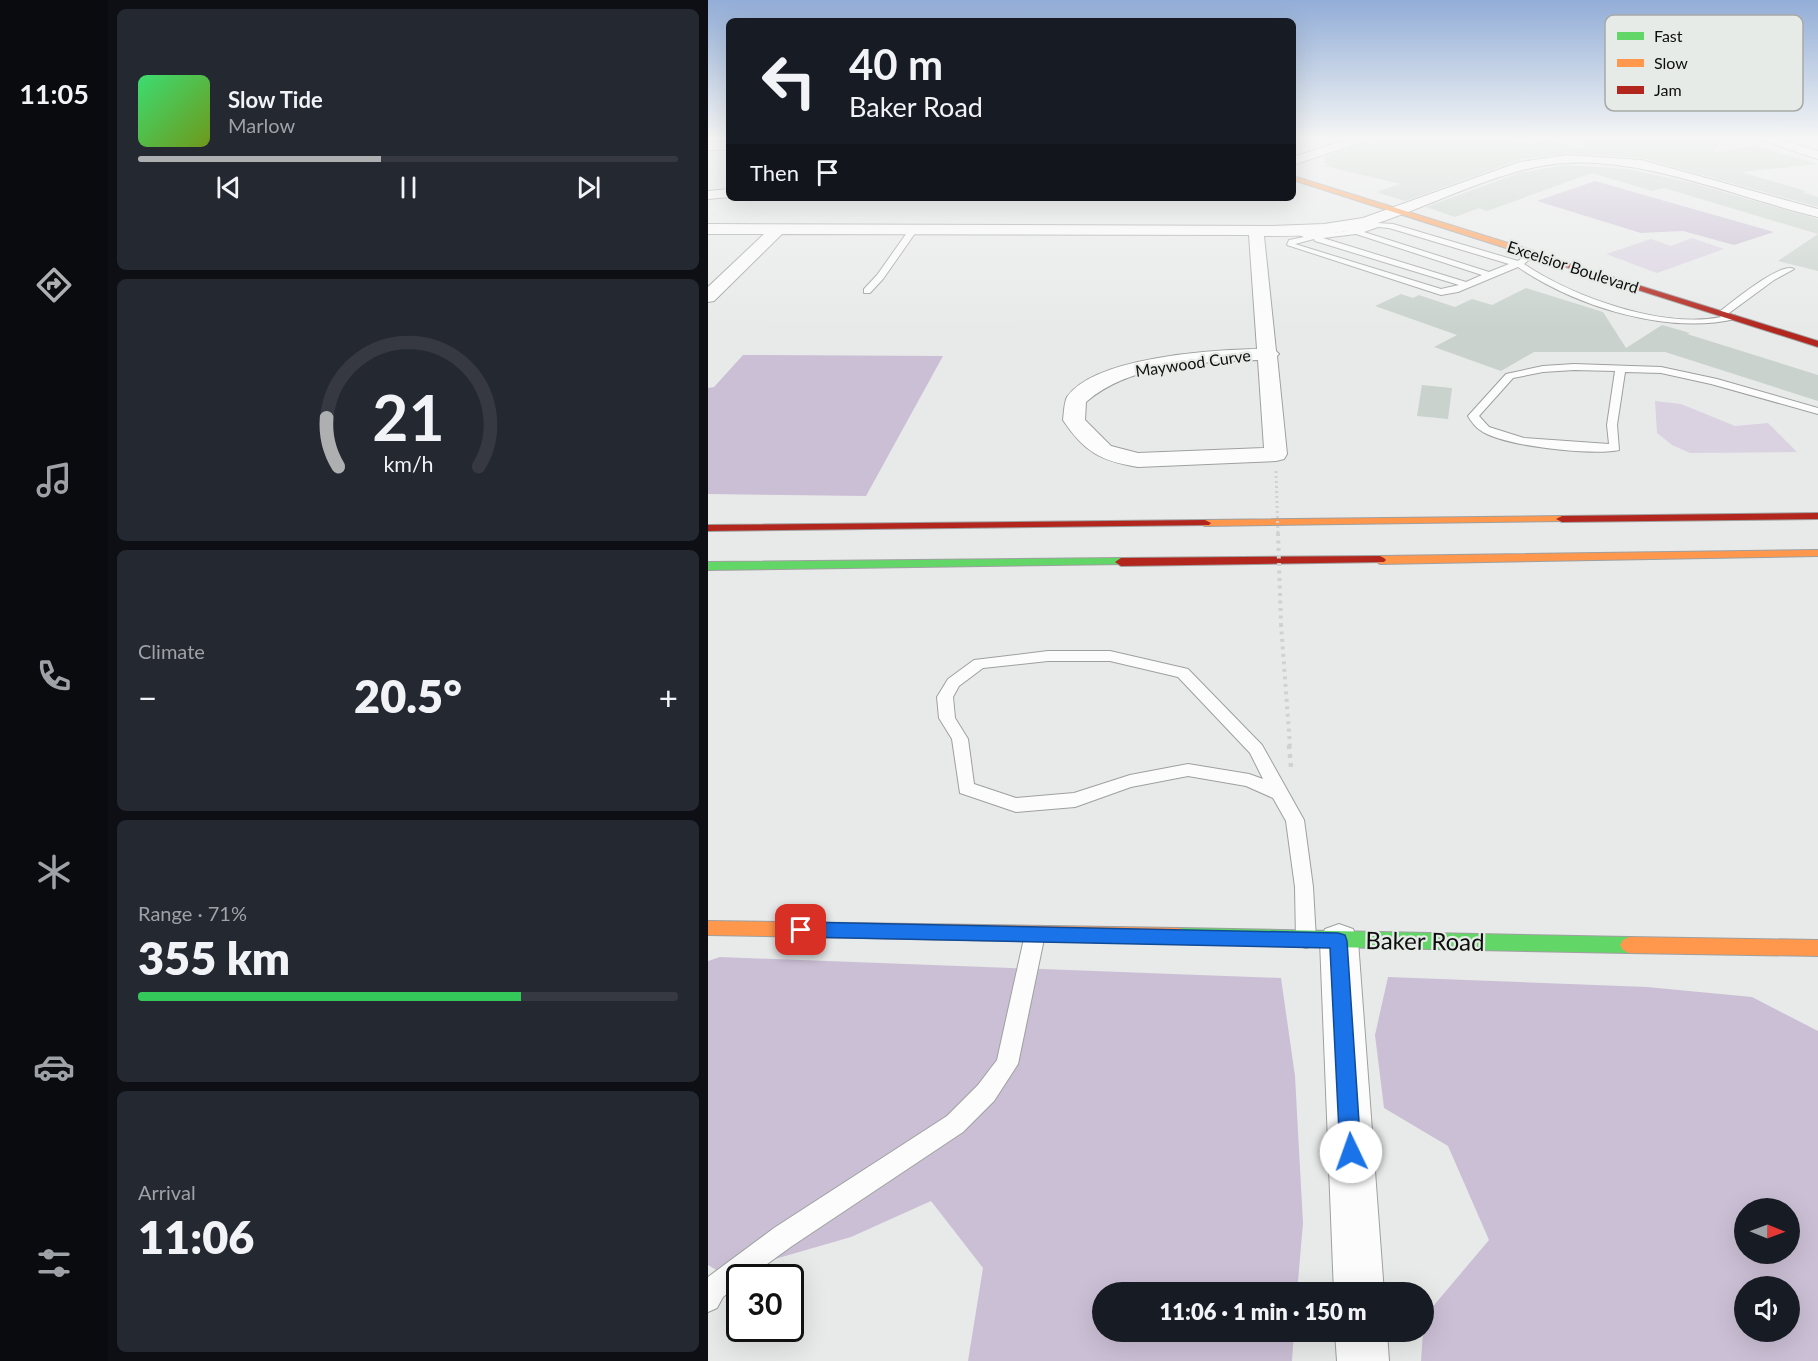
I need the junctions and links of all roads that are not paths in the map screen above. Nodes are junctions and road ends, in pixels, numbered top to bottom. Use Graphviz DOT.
graph roads {
  1 [pos="1363,201"];
  2 [pos="1425,201"];
  3 [pos="1773,201"];
  4 [pos="1396,211"];
  5 [pos="1818,213"];
  6 [pos="708,229"];
  7 [pos="778,229"];
  8 [pos="914,229"];
  9 [pos="1349,229"];
  10 [pos="1256,231"];
  11 [pos="1297,231"];
  12 [pos="1312,237"];
  13 [pos="1532,254"];
  14 [pos="1519,264"];
  15 [pos="1790,269"];
  16 [pos="1490,275"];
  17 [pos="1467,285"];
  18 [pos="867,291"];
  19 [pos="708,297"];
  20 [pos="1727,316"];
  21 [pos="1818,344"];
  22 [pos="1269,354"];
  23 [pos="1620,369"];
  24 [pos="1818,411"];
  25 [pos="1818,516"];
  26 [pos="708,528"];
  27 [pos="1818,553"];
  28 [pos="708,567"];
  29 [pos="1279,793"];
  30 [pos="708,928"];
  31 [pos="1035,934"];
  32 [pos="1322,940"];
  33 [pos="1818,948"];
  34 [pos="1358,1282"];
  35 [pos="708,1299"];
  36 [pos="1362,1342"];
  37 [pos="1363,1361"];
  1 -- 4 [label="main road, Excelsior Boulevard"];
  2 -- 4 [label="street"];
  3 -- 5 [label="street"];
  4 -- 9 [label="street"];
  4 -- 13 [label="main road, Excelsior Boulevard"];
  6 -- 7 [label="street"];
  7 -- 8 [label="street"];
  7 -- 19 [label="street"];
  8 -- 10 [label="street"];
  8 -- 18 [label="lane"];
  9 -- 11 [label="street"];
  9 -- 12 [label="lane"];
  9 -- 14 [label="lane"];
  9 -- 16 [label="lane"];
  10 -- 11 [label="street"];
  10 -- 22 [label="street"];
  11 -- 12 [label="lane"];
  12 -- 17 [label="lane"];
  12 -- 17 [label="lane"];
  13 -- 14 [label="lane"];
  13 -- 20 [label="main road, Excelsior Boulevard"];
  14 -- 16 [label="lane"];
  14 -- 20 [label="lane"];
  15 -- 20 [label="lane"];
  16 -- 17 [label="lane"];
  20 -- 21 [label="main road, Excelsior Boulevard"];
  22 -- 22 [label="street, Maywood Curve"];
  23 -- 23 [label="lane"];
  23 -- 24 [label="lane"];
  25 -- 26 [label="main road"];
  27 -- 28 [label="main road"];
  29 -- 29 [label="lane"];
  29 -- 32 [label="lane"];
  30 -- 31 [label="main road, Baker Road"];
  31 -- 32 [label="main road, Baker Road"];
  31 -- 35 [label="lane"];
  32 -- 33 [label="main road, Baker Road"];
  32 -- 34 [label="street"];
  36 -- 37 [label="street"];
}
